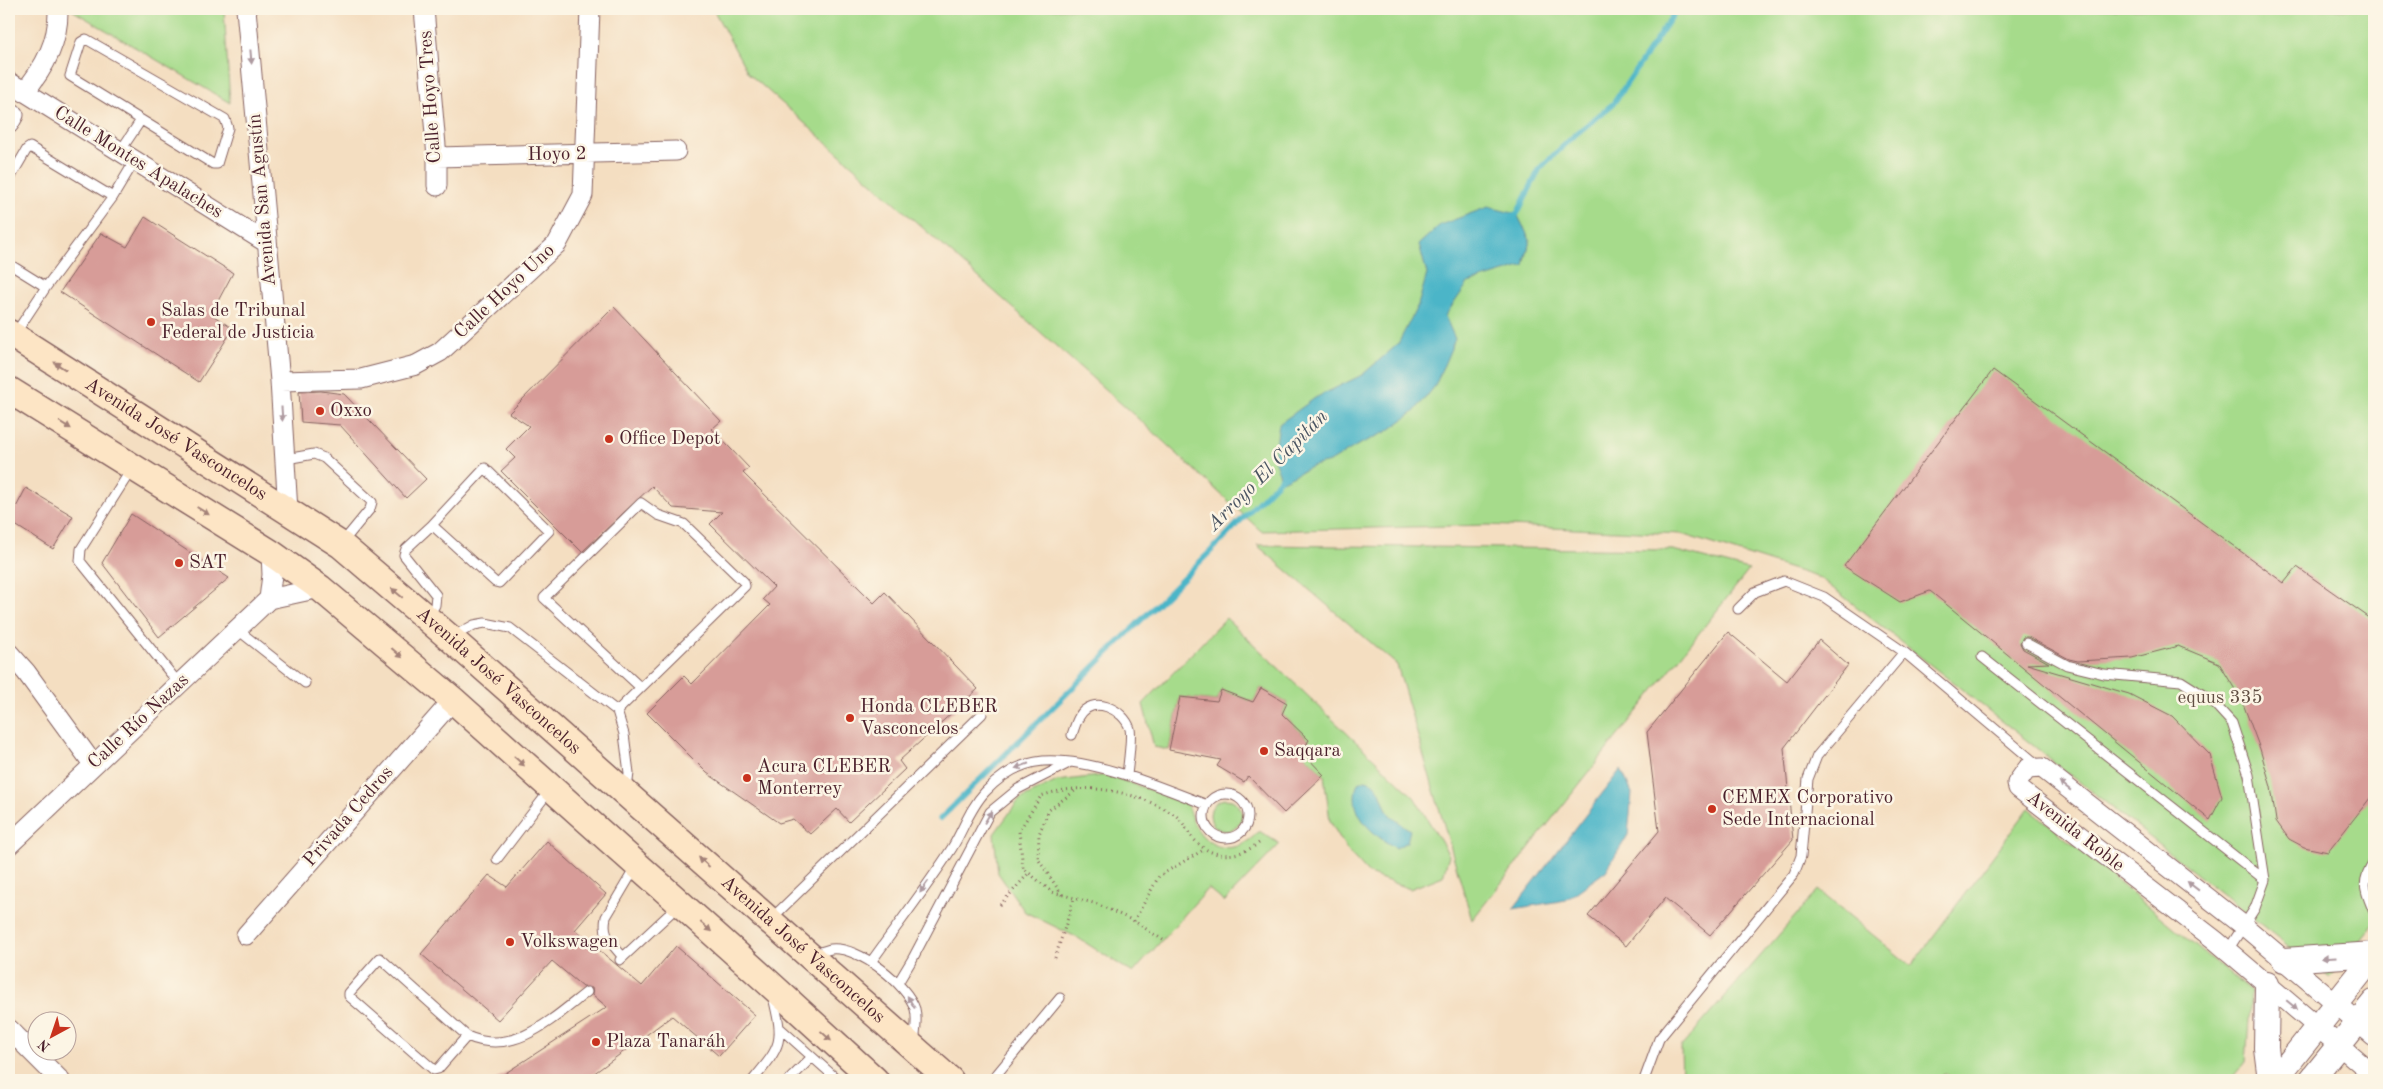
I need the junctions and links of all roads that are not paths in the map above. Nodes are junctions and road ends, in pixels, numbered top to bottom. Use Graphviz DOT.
graph roads {
  1 [pos="58,9"];
  2 [pos="246,9"];
  3 [pos="424,9"];
  4 [pos="590,9"];
  5 [pos="17,87"];
  6 [pos="140,120"];
  7 [pos="676,151"];
  8 [pos="585,154"];
  9 [pos="436,157"];
  10 [pos="127,158"];
  11 [pos="9,180"];
  12 [pos="437,186"];
  13 [pos="113,197"];
  14 [pos="267,244"];
  15 [pos="9,264"];
  16 [pos="46,287"];
  17 [pos="11,335"];
  18 [pos="280,381"];
  19 [pos="9,390"];
  20 [pos="286,459"];
  21 [pos="132,467"];
  22 [pos="288,511"];
  23 [pos="432,525"];
  24 [pos="341,545"];
  25 [pos="271,552"];
  26 [pos="320,588"];
  27 [pos="269,599"];
  28 [pos="1738,609"];
  29 [pos="427,618"];
  30 [pos="238,630"];
  31 [pos="450,638"];
  32 [pos="2026,643"];
  33 [pos="1904,652"];
  34 [pos="9,653"];
  35 [pos="1982,657"];
  36 [pos="305,683"];
  37 [pos="180,685"];
  38 [pos="640,687"];
  39 [pos="453,700"];
  40 [pos="617,711"];
  41 [pos="982,714"];
  42 [pos="1072,735"];
  43 [pos="1070,762"];
  44 [pos="93,764"];
  45 [pos="2040,767"];
  46 [pos="1127,775"];
  47 [pos="550,789"];
  48 [pos="627,794"];
  49 [pos="1207,805"];
  50 [pos="9,846"];
  51 [pos="2144,847"];
  52 [pos="497,859"];
  53 [pos="2374,862"];
  54 [pos="636,866"];
  55 [pos="2126,871"];
  56 [pos="2265,880"];
  57 [pos="680,904"];
  58 [pos="2374,912"];
  59 [pos="770,921"];
  60 [pos="2244,926"];
  61 [pos="246,935"];
  62 [pos="2228,950"];
  63 [pos="2374,955"];
  64 [pos="810,957"];
  65 [pos="2284,960"];
  66 [pos="871,962"];
  67 [pos="898,983"];
  68 [pos="770,984"];
  69 [pos="2267,984"];
  70 [pos="586,992"];
  71 [pos="1060,998"];
  72 [pos="2374,1002"];
  73 [pos="2336,1003"];
  74 [pos="2317,1026"];
  75 [pos="9,1029"];
  76 [pos="781,1029"];
  77 [pos="2366,1029"];
  78 [pos="467,1036"];
  79 [pos="2339,1045"];
  80 [pos="914,1049"];
  81 [pos="812,1057"];
  82 [pos="2374,1075"];
  83 [pos="60,1080"];
  84 [pos="753,1080"];
  85 [pos="789,1080"];
  86 [pos="838,1080"];
  87 [pos="875,1080"];
  88 [pos="950,1080"];
  89 [pos="992,1080"];
  90 [pos="1644,1080"];
  91 [pos="2270,1080"];
  92 [pos="2275,1080"];
  93 [pos="2311,1080"];
  1 -- 5 [label="street"];
  2 -- 14 [label="street, Avenida San Agustín, one-way"];
  3 -- 9 [label="street, Calle Hoyo Tres"];
  4 -- 8 [label="street, Calle Hoyo Uno"];
  5 -- 10 [label="street, Calle Montes Apalaches"];
  6 -- 6 [label="lane"];
  6 -- 10 [label="lane"];
  7 -- 8 [label="street, Hoyo 2"];
  8 -- 9 [label="street, Hoyo 2"];
  8 -- 18 [label="street, Calle Hoyo Uno"];
  9 -- 12 [label="street, Calle Hoyo Tres"];
  10 -- 13 [label="lane"];
  10 -- 14 [label="street, Calle Montes Apalaches"];
  11 -- 13 [label="lane"];
  13 -- 16 [label="lane"];
  14 -- 18 [label="street, Avenida San Agustín"];
  15 -- 16 [label="lane"];
  16 -- 17 [label="lane"];
  22 -- 17 [label="main road, Avenida José Vasconcelos, one-way"];
  18 -- 20 [label="street, Avenida San Agustín, one-way"];
  19 -- 21 [label="main road, one-way"];
  20 -- 22 [label="street, Avenida San Agustín"];
  20 -- 24 [label="lane"];
  21 -- 25 [label="main road, one-way"];
  21 -- 37 [label="lane"];
  22 -- 24 [label="main road, Avenida José Vasconcelos"];
  23 -- 23 [label="lane"];
  23 -- 29 [label="lane"];
  29 -- 24 [label="main road, Avenida José Vasconcelos, one-way"];
  25 -- 26 [label="main road"];
  25 -- 27 [label="street"];
  26 -- 27 [label="street"];
  26 -- 39 [label="main road, one-way"];
  27 -- 30 [label="street, Calle Río Nazas"];
  28 -- 33 [label="lane"];
  29 -- 31 [label="main road, Avenida José Vasconcelos"];
  30 -- 36 [label="lane"];
  30 -- 37 [label="street, Calle Río Nazas"];
  31 -- 40 [label="lane"];
  31 -- 48 [label="main road, Avenida José Vasconcelos"];
  32 -- 56 [label="lane"];
  33 -- 45 [label="lane"];
  33 -- 90 [label="lane"];
  34 -- 44 [label="street"];
  35 -- 56 [label="lane"];
  37 -- 44 [label="street, Calle Río Nazas"];
  38 -- 38 [label="lane"];
  38 -- 40 [label="lane"];
  39 -- 47 [label="main road, one-way"];
  39 -- 61 [label="street, Privada Cedros"];
  40 -- 48 [label="lane"];
  41 -- 59 [label="lane"];
  42 -- 46 [label="lane"];
  43 -- 46 [label="lane"];
  43 -- 66 [label="lane, one-way"];
  67 -- 43 [label="lane, one-way"];
  44 -- 50 [label="street, Calle Río Nazas"];
  51 -- 45 [label="street, Avenida Roble, one-way"];
  45 -- 55 [label="street, Avenida Roble"];
  46 -- 49 [label="lane"];
  47 -- 52 [label="lane"];
  47 -- 54 [label="main road"];
  59 -- 48 [label="main road, Avenida José Vasconcelos, one-way"];
  49 -- 49 [label="lane"];
  51 -- 55 [label="street"];
  60 -- 51 [label="street, Avenida Roble, one-way"];
  53 -- 58 [label="lane"];
  54 -- 57 [label="main road"];
  54 -- 57 [label="lane"];
  55 -- 62 [label="street, Avenida Roble"];
  56 -- 60 [label="lane"];
  57 -- 68 [label="main road, one-way"];
  59 -- 64 [label="main road, Avenida José Vasconcelos"];
  60 -- 62 [label="lane"];
  60 -- 65 [label="street, Avenida Roble"];
  62 -- 69 [label="street, Avenida Roble"];
  63 -- 65 [label="street, one-way"];
  63 -- 73 [label="street"];
  64 -- 66 [label="lane"];
  64 -- 80 [label="main road, Avenida José Vasconcelos"];
  65 -- 73 [label="street, Avenida Roble"];
  66 -- 67 [label="lane"];
  80 -- 67 [label="lane, one-way"];
  68 -- 76 [label="lane"];
  68 -- 87 [label="main road, one-way"];
  69 -- 74 [label="street, Avenida Roble, one-way"];
  69 -- 91 [label="street"];
  70 -- 78 [label="lane"];
  71 -- 89 [label="lane"];
  72 -- 77 [label="street"];
  73 -- 74 [label="street"];
  73 -- 77 [label="street, Avenida Roble"];
  74 -- 79 [label="street, Avenida Roble"];
  74 -- 92 [label="street"];
  75 -- 83 [label="street"];
  76 -- 81 [label="lane"];
  76 -- 84 [label="lane"];
  77 -- 79 [label="street"];
  78 -- 78 [label="lane"];
  79 -- 82 [label="street, Avenida Roble"];
  79 -- 93 [label="street"];
  80 -- 88 [label="main road, Avenida José Vasconcelos"];
  81 -- 85 [label="lane"];
  81 -- 86 [label="lane"];
}
